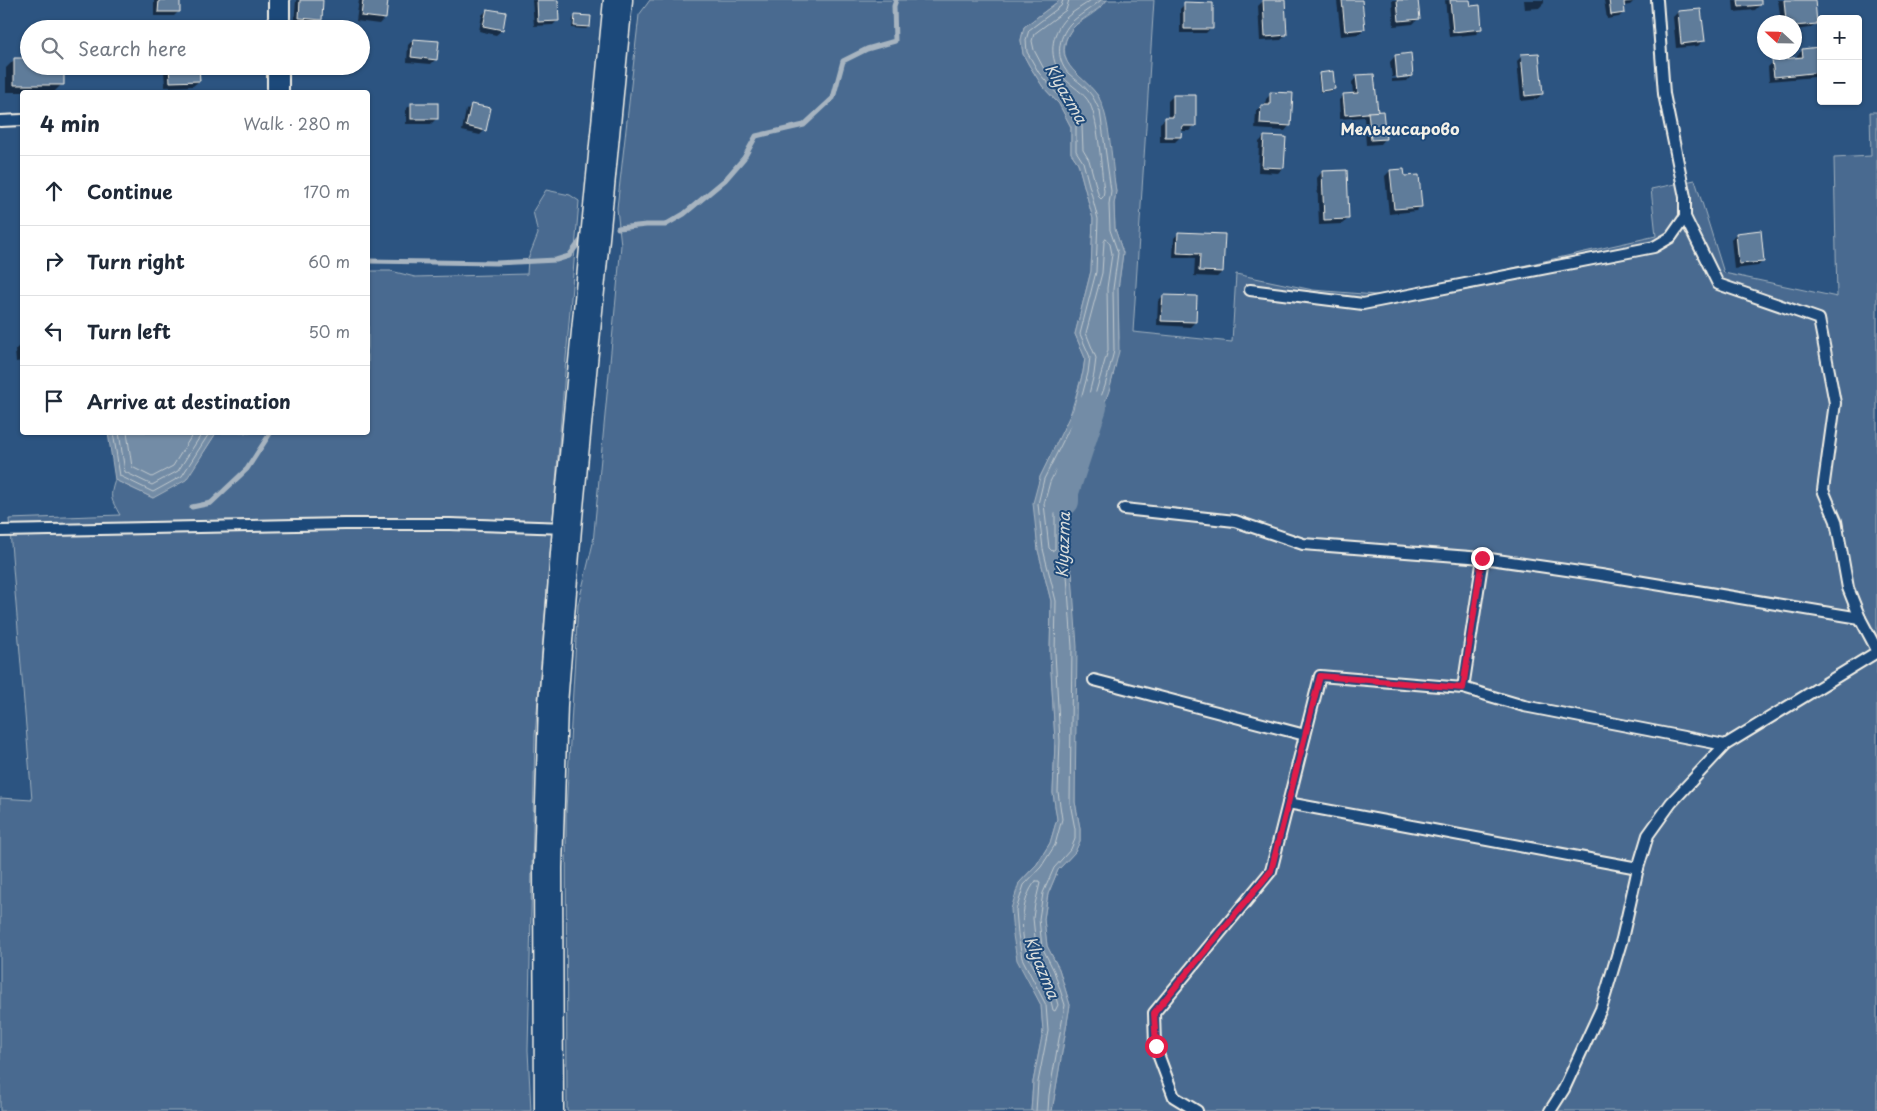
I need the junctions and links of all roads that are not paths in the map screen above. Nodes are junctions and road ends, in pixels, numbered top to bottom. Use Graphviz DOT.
graph roads {
  1 [pos="279,0"];
  2 [pos="618,0"];
  3 [pos="1657,0"];
  4 [pos="279,20"];
  5 [pos="278,75"];
  6 [pos="278,90"];
  7 [pos="20,120"];
  8 [pos="0,121"];
  9 [pos="1685,217"];
  10 [pos="1250,290"];
  11 [pos="1124,509"];
  12 [pos="567,528"];
  13 [pos="0,531"];
  14 [pos="1482,558"];
  15 [pos="1860,618"];
  16 [pos="1877,651"];
  17 [pos="1094,680"];
  18 [pos="1463,688"];
  19 [pos="1305,735"];
  20 [pos="1725,745"];
  21 [pos="1288,803"];
  22 [pos="1638,868"];
  23 [pos="549,1111"];
  24 [pos="1197,1111"];
  25 [pos="1550,1111"];
  1 -- 4 [label="street"];
  2 -- 12 [label="street"];
  3 -- 9 [label="lane"];
  5 -- 6 [label="street"];
  7 -- 8 [label="lane"];
  9 -- 10 [label="lane"];
  9 -- 15 [label="lane"];
  11 -- 14 [label="lane"];
  12 -- 13 [label="lane"];
  12 -- 23 [label="street"];
  14 -- 15 [label="lane"];
  14 -- 18 [label="lane"];
  15 -- 16 [label="lane"];
  16 -- 20 [label="lane"];
  17 -- 19 [label="lane"];
  18 -- 19 [label="lane"];
  18 -- 20 [label="lane"];
  19 -- 21 [label="lane"];
  20 -- 22 [label="lane"];
  21 -- 22 [label="lane"];
  21 -- 24 [label="lane"];
  22 -- 25 [label="lane"];
}
